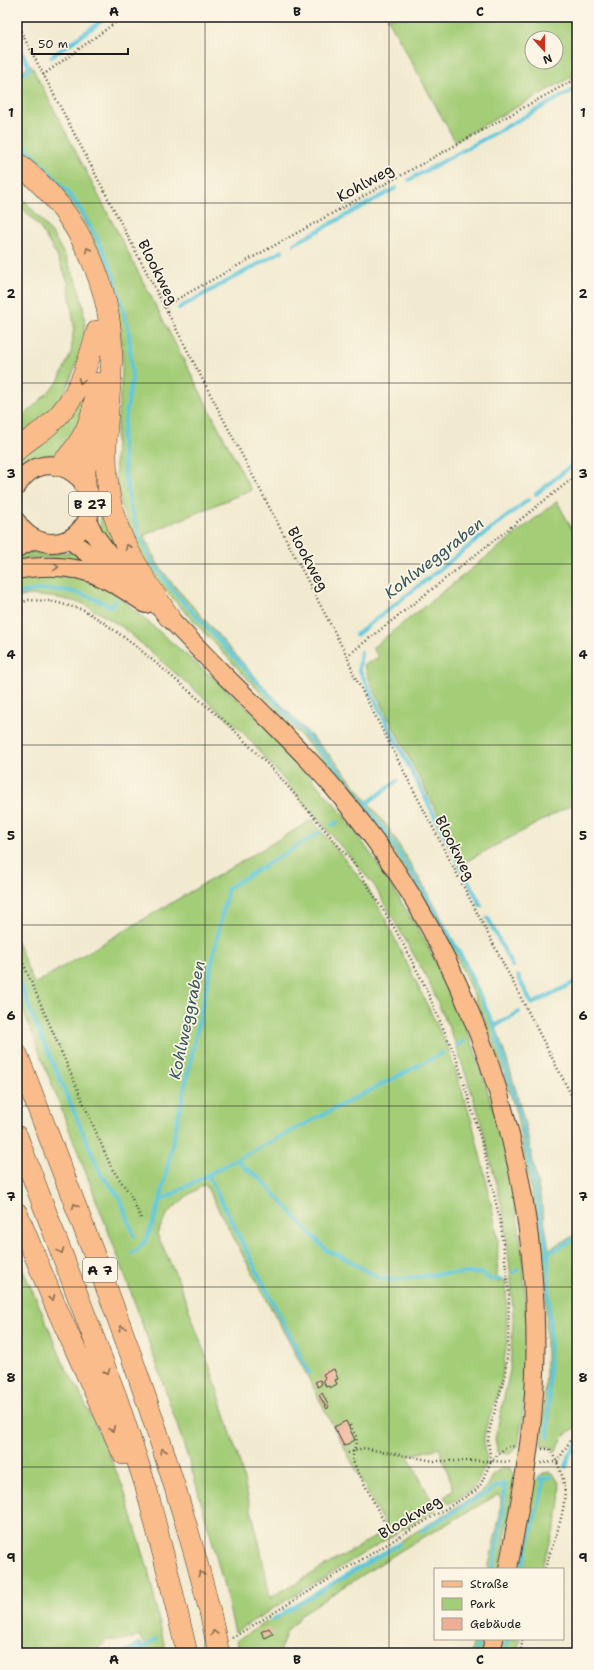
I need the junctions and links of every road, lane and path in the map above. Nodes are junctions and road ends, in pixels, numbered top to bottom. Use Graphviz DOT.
graph roads {
  1 [pos="123,17"];
  2 [pos="17,24"];
  3 [pos="43,75"];
  4 [pos="577,78"];
  5 [pos="17,163"];
  6 [pos="17,176"];
  7 [pos="163,307"];
  8 [pos="98,331"];
  9 [pos="108,397"];
  10 [pos="17,450"];
  11 [pos="59,466"];
  12 [pos="577,475"];
  13 [pos="86,485"];
  14 [pos="17,486"];
  15 [pos="87,520"];
  16 [pos="17,522"];
  17 [pos="35,539"];
  18 [pos="69,539"];
  19 [pos="17,548"];
  20 [pos="17,570"];
  21 [pos="17,604"];
  22 [pos="146,604"];
  23 [pos="169,617"];
  24 [pos="346,656"];
  25 [pos="222,673"];
  26 [pos="17,949"];
  27 [pos="17,1054"];
  28 [pos="577,1106"];
  29 [pos="17,1136"];
  30 [pos="17,1212"];
  31 [pos="141,1218"];
  32 [pos="350,1425"];
  33 [pos="577,1430"];
  34 [pos="354,1451"];
  35 [pos="348,1453"];
  36 [pos="491,1462"];
  37 [pos="557,1462"];
  38 [pos="528,1463"];
  39 [pos="383,1520"];
  40 [pos="155,1524"];
  41 [pos="508,1568"];
  42 [pos="545,1568"];
  43 [pos="240,1634"];
  44 [pos="494,1640"];
  45 [pos="523,1640"];
  46 [pos="187,1653"];
  47 [pos="219,1653"];
  48 [pos="491,1653"];
  49 [pos="520,1653"];
  1 -- 3 [label="path"];
  2 -- 3 [label="path, Blookweg"];
  3 -- 7 [label="path, Blookweg"];
  4 -- 7 [label="path, Kohlweg"];
  9 -- 5 [label="highway, one-way"];
  6 -- 8 [label="highway"];
  7 -- 24 [label="path, Blookweg"];
  8 -- 10 [label="highway, one-way"];
  8 -- 11 [label="highway"];
  9 -- 13 [label="highway"];
  23 -- 9 [label="highway, one-way"];
  11 -- 13 [label="main road, B 27"];
  11 -- 14 [label="main road"];
  12 -- 24 [label="path"];
  13 -- 15 [label="main road, B 27"];
  15 -- 18 [label="main road, B 27"];
  15 -- 23 [label="main road"];
  16 -- 17 [label="main road"];
  17 -- 18 [label="main road"];
  17 -- 19 [label="main road"];
  18 -- 22 [label="main road"];
  20 -- 22 [label="main road, one-way"];
  21 -- 36 [label="path"];
  22 -- 25 [label="main road"];
  23 -- 25 [label="main road"];
  24 -- 28 [label="path, Blookweg"];
  25 -- 38 [label="main road"];
  26 -- 31 [label="path"];
  47 -- 27 [label="highway, A 7, one-way, bridge"];
  29 -- 40 [label="highway, A 7, one-way"];
  30 -- 40 [label="highway, one-way"];
  32 -- 34 [label="path"];
  33 -- 37 [label="path"];
  34 -- 35 [label="path"];
  34 -- 36 [label="path"];
  34 -- 39 [label="path"];
  36 -- 38 [label="path"];
  36 -- 43 [label="path, Blookweg"];
  37 -- 38 [label="path"];
  37 -- 42 [label="path"];
  38 -- 41 [label="main road"];
  40 -- 46 [label="highway, A 7"];
  44 -- 48 [label="main road"];
  45 -- 49 [label="path"];
}
